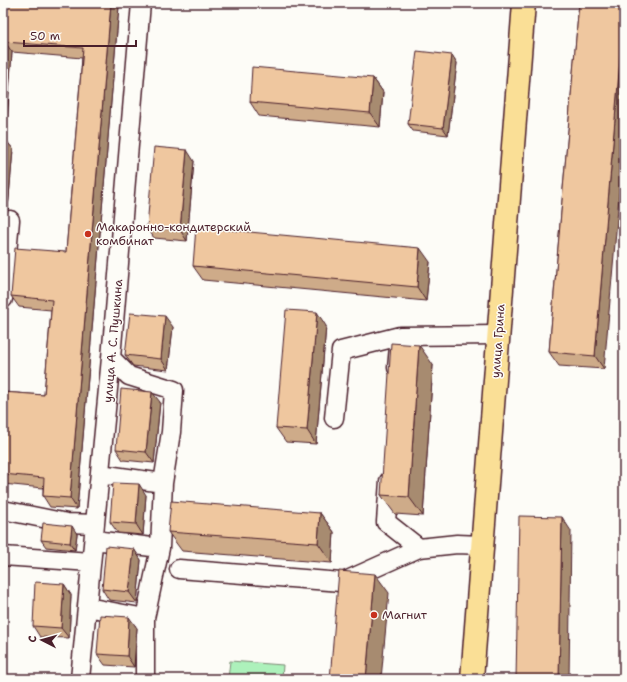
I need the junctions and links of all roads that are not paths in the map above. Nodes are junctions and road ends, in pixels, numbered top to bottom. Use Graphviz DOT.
graph roads {
  1 [pos="141,3"];
  2 [pos="524,3"];
  3 [pos="10,220"];
  4 [pos="3,299"];
  5 [pos="498,334"];
  6 [pos="400,336"];
  7 [pos="112,358"];
  8 [pos="396,382"];
  9 [pos="334,418"];
  10 [pos="390,468"];
  11 [pos="100,474"];
  12 [pos="163,482"];
  13 [pos="3,510"];
  14 [pos="94,532"];
  15 [pos="482,546"];
  16 [pos="160,548"];
  17 [pos="420,548"];
  18 [pos="3,556"];
  19 [pos="91,562"];
  20 [pos="179,569"];
  21 [pos="87,608"];
  22 [pos="145,618"];
  23 [pos="145,675"];
  24 [pos="80,679"];
  25 [pos="472,679"];
  1 -- 7 [label="street, улица А. С. Пушкина"];
  2 -- 5 [label="highway, улица Грина"];
  3 -- 4 [label="street"];
  5 -- 6 [label="street"];
  5 -- 15 [label="highway, улица Грина"];
  6 -- 8 [label="street"];
  6 -- 9 [label="street"];
  7 -- 11 [label="street, улица А. С. Пушкина"];
  7 -- 12 [label="street"];
  10 -- 17 [label="street"];
  11 -- 12 [label="street"];
  11 -- 14 [label="street, улица А. С. Пушкина"];
  12 -- 16 [label="street"];
  13 -- 14 [label="street"];
  14 -- 16 [label="street"];
  14 -- 19 [label="street, улица А. С. Пушкина"];
  15 -- 17 [label="street"];
  15 -- 25 [label="highway, улица Грина"];
  16 -- 22 [label="street"];
  17 -- 20 [label="street"];
  18 -- 19 [label="street"];
  19 -- 21 [label="street, улица А. С. Пушкина"];
  21 -- 22 [label="street"];
  21 -- 24 [label="street, улица А. С. Пушкина"];
  22 -- 23 [label="street"];
}
